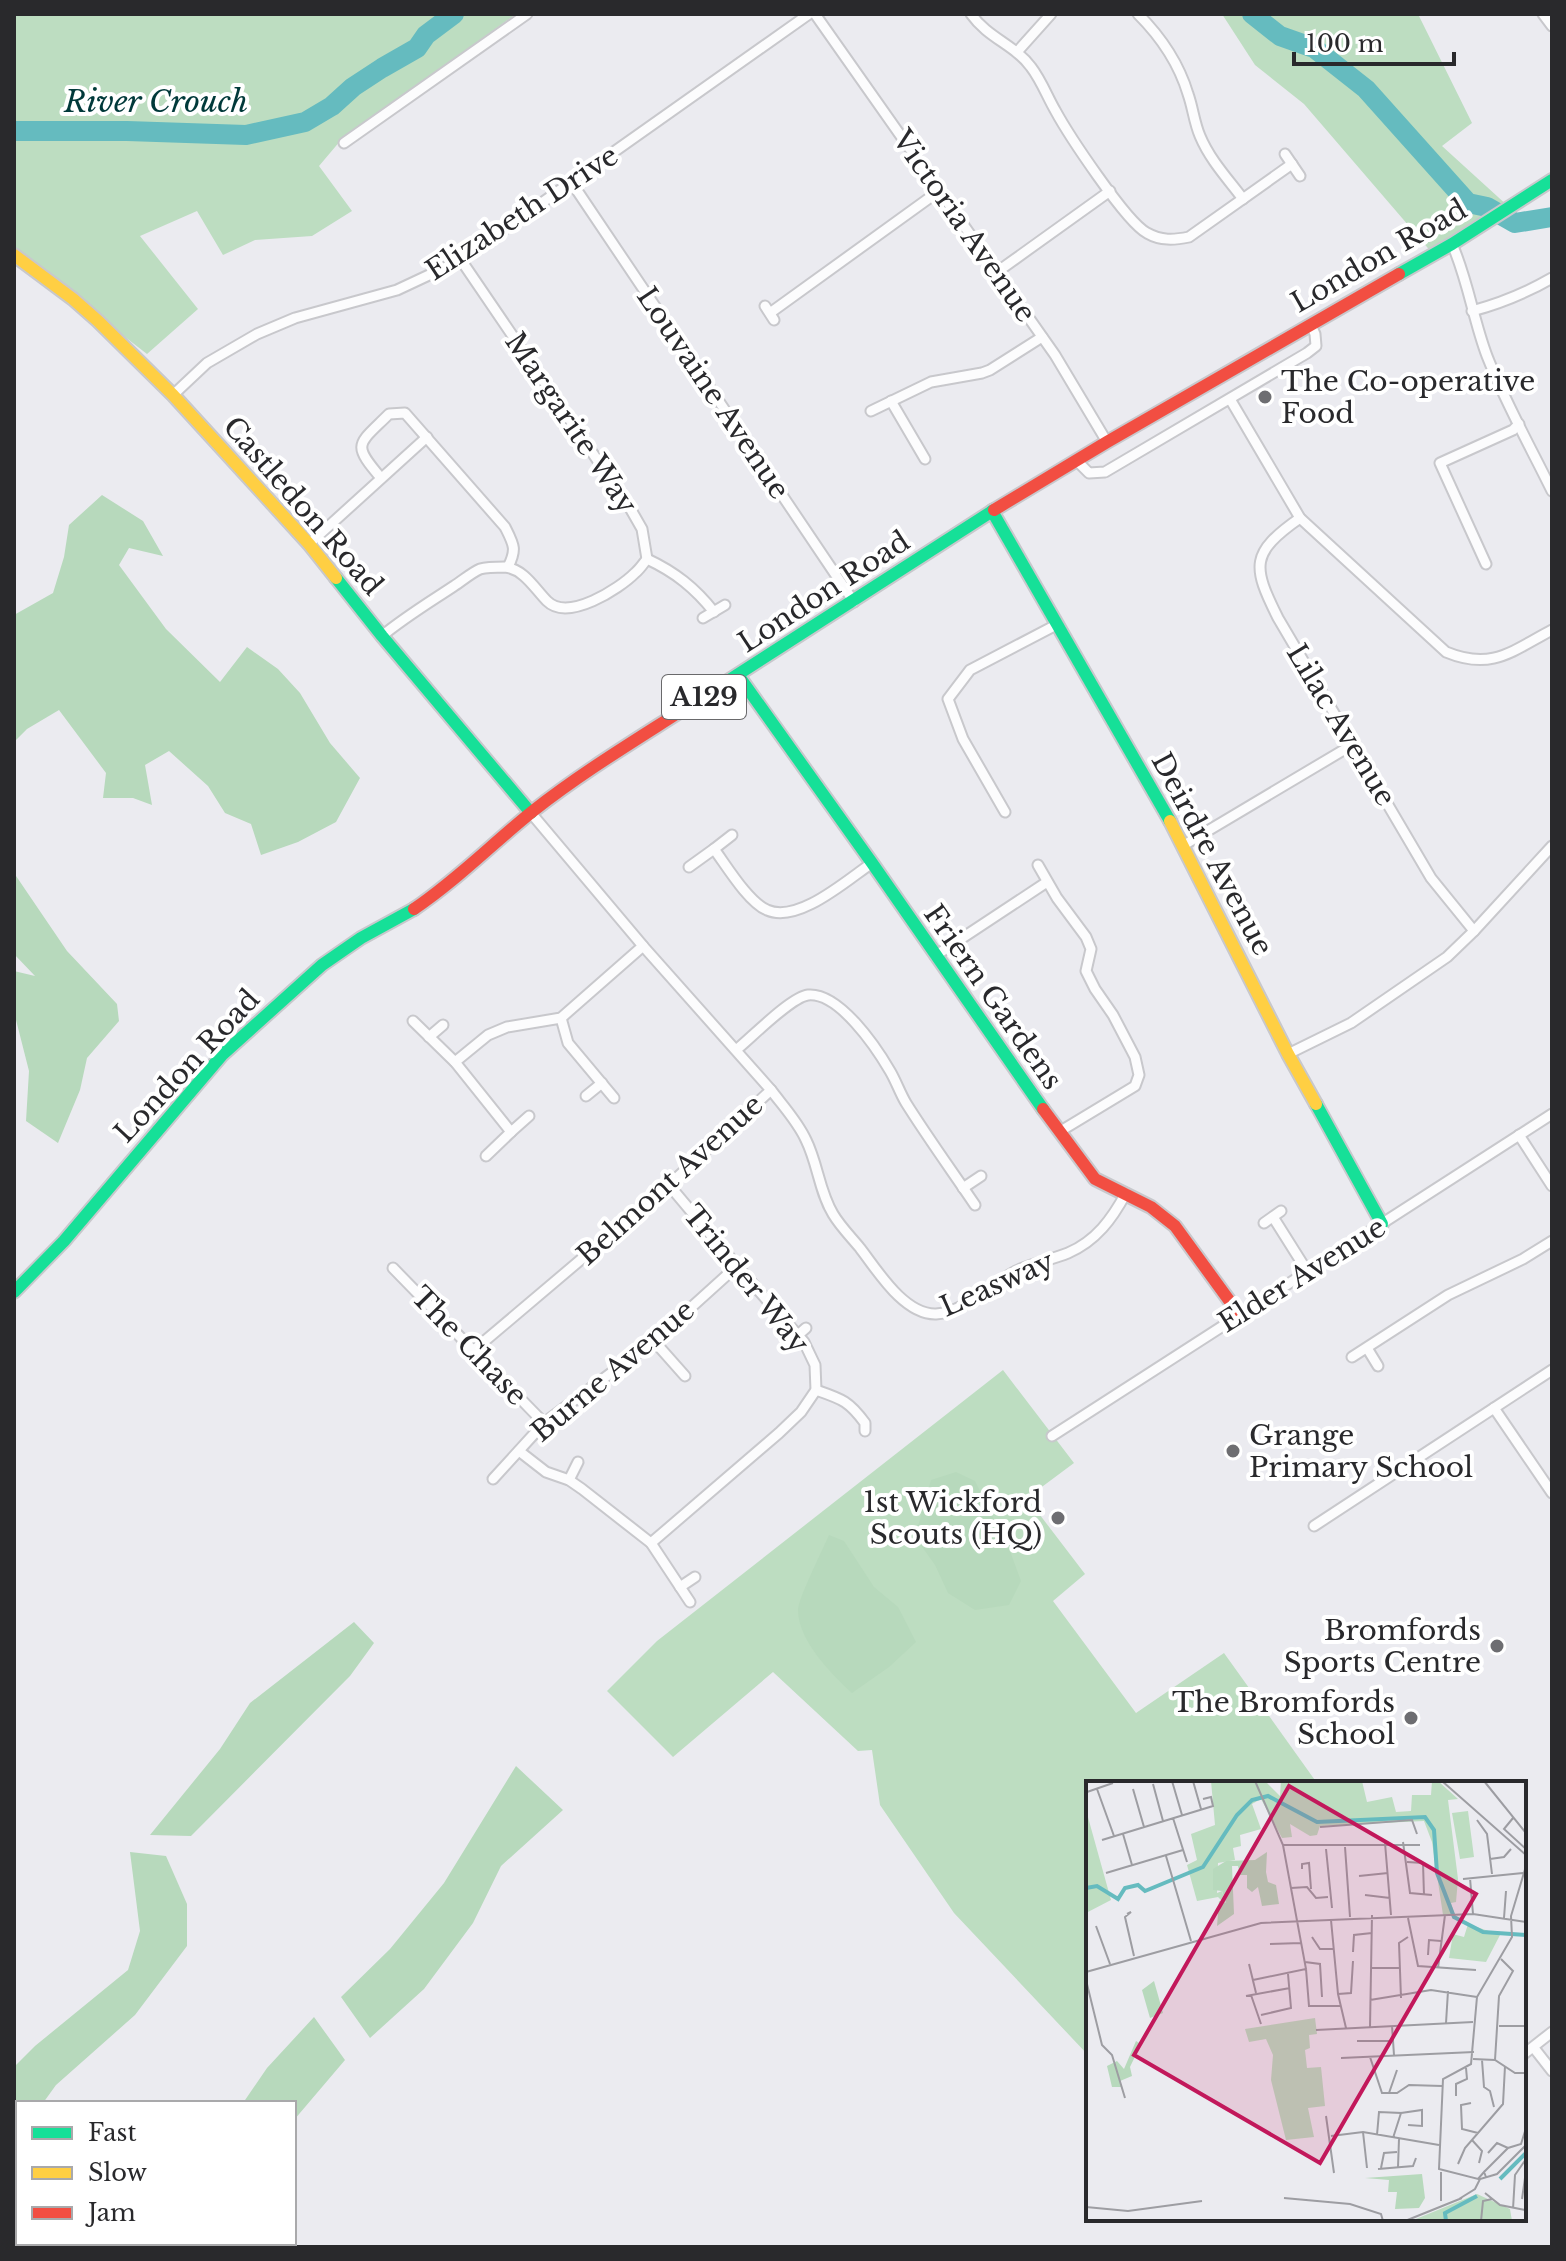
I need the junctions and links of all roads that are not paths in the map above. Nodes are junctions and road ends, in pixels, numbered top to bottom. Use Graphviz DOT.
graph roads {
  1 [pos="527,14"];
  2 [pos="812,14"];
  3 [pos="971,14"];
  4 [pos="1051,14"];
  5 [pos="1138,14"];
  6 [pos="1543,14"];
  7 [pos="1552,26"];
  8 [pos="1017,52"];
  9 [pos="344,143"];
  10 [pos="1285,154"];
  11 [pos="1292,164"];
  12 [pos="1300,176"];
  13 [pos="1552,180"];
  14 [pos="572,183"];
  15 [pos="939,191"];
  16 [pos="1110,191"];
  17 [pos="1243,199"];
  18 [pos="1452,244"];
  19 [pos="14,255"];
  20 [pos="461,260"];
  21 [pos="997,272"];
  22 [pos="1552,278"];
  23 [pos="1472,311"];
  24 [pos="770,313"];
  25 [pos="1311,325"];
  26 [pos="1042,337"];
  27 [pos="173,395"];
  28 [pos="1230,399"];
  29 [pos="891,401"];
  30 [pos="871,411"];
  31 [pos="1519,424"];
  32 [pos="427,437"];
  33 [pos="1107,442"];
  34 [pos="925,459"];
  35 [pos="1076,460"];
  36 [pos="381,478"];
  37 [pos="1552,491"];
  38 [pos="992,511"];
  39 [pos="1300,518"];
  40 [pos="309,544"];
  41 [pos="647,559"];
  42 [pos="1486,564"];
  43 [pos="508,567"];
  44 [pos="854,602"];
  45 [pos="725,605"];
  46 [pos="714,612"];
  47 [pos="703,618"];
  48 [pos="1058,624"];
  49 [pos="1552,630"];
  50 [pos="382,636"];
  51 [pos="738,675"];
  52 [pos="1352,745"];
  53 [pos="1005,812"];
  54 [pos="531,813"];
  55 [pos="732,835"];
  56 [pos="1184,845"];
  57 [pos="1552,846"];
  58 [pos="714,849"];
  59 [pos="872,863"];
  60 [pos="1038,865"];
  61 [pos="689,867"];
  62 [pos="1047,882"];
  63 [pos="1474,931"];
  64 [pos="643,946"];
  65 [pos="935,956"];
  66 [pos="561,1018"];
  67 [pos="413,1021"];
  68 [pos="443,1025"];
  69 [pos="429,1037"];
  70 [pos="736,1050"];
  71 [pos="1288,1054"];
  72 [pos="455,1062"];
  73 [pos="602,1083"];
  74 [pos="771,1090"];
  75 [pos="586,1096"];
  76 [pos="614,1098"];
  77 [pos="1552,1114"];
  78 [pos="529,1116"];
  79 [pos="511,1132"];
  80 [pos="1059,1132"];
  81 [pos="1519,1135"];
  82 [pos="486,1156"];
  83 [pos="981,1176"];
  84 [pos="669,1185"];
  85 [pos="1552,1186"];
  86 [pos="963,1188"];
  87 [pos="1126,1193"];
  88 [pos="975,1205"];
  89 [pos="1273,1217"];
  90 [pos="1382,1224"];
  91 [pos="1552,1241"];
  92 [pos="737,1266"];
  93 [pos="393,1268"];
  94 [pos="1307,1271"];
  95 [pos="14,1292"];
  96 [pos="1239,1314"];
  97 [pos="806,1328"];
  98 [pos="794,1338"];
  99 [pos="654,1341"];
  100 [pos="1367,1348"];
  101 [pos="474,1350"];
  102 [pos="1352,1357"];
  103 [pos="1378,1366"];
  104 [pos="1552,1370"];
  105 [pos="685,1376"];
  106 [pos="816,1390"];
  107 [pos="1494,1408"];
  108 [pos="544,1423"];
  109 [pos="865,1431"];
  110 [pos="1052,1436"];
  111 [pos="519,1451"];
  112 [pos="578,1462"];
  113 [pos="493,1479"];
  114 [pos="569,1480"];
  115 [pos="1552,1493"];
  116 [pos="1314,1526"];
  117 [pos="651,1543"];
  118 [pos="695,1577"];
  119 [pos="680,1587"];
  120 [pos="690,1602"];
  121 [pos="1552,2032"];
  122 [pos="1534,2048"];
  123 [pos="1526,2053"];
  124 [pos="1552,2071"];
  1 -- 9 [label="street"];
  2 -- 14 [label="street, Elizabeth Drive"];
  2 -- 15 [label="street, Victoria Avenue"];
  3 -- 8 [label="street"];
  4 -- 8 [label="street"];
  5 -- 17 [label="street"];
  6 -- 7 [label="street"];
  8 -- 16 [label="street"];
  10 -- 11 [label="street"];
  11 -- 12 [label="street"];
  11 -- 17 [label="street"];
  13 -- 18 [label="street, London Road / A129"];
  14 -- 20 [label="street, Elizabeth Drive"];
  14 -- 44 [label="street, Louvaine Avenue"];
  15 -- 21 [label="street, Victoria Avenue"];
  15 -- 24 [label="street"];
  16 -- 17 [label="street"];
  16 -- 21 [label="street"];
  18 -- 23 [label="street"];
  18 -- 25 [label="street, London Road / A129"];
  19 -- 27 [label="street, Castledon Road"];
  20 -- 27 [label="street, Elizabeth Drive"];
  20 -- 41 [label="street, Margarite Way"];
  21 -- 26 [label="street, Victoria Avenue"];
  22 -- 23 [label="street"];
  23 -- 31 [label="street"];
  25 -- 28 [label="street"];
  25 -- 33 [label="street, London Road / A129"];
  26 -- 29 [label="street"];
  26 -- 33 [label="street, Victoria Avenue"];
  27 -- 40 [label="street, Castledon Road"];
  28 -- 35 [label="street"];
  28 -- 39 [label="street"];
  29 -- 30 [label="street"];
  29 -- 34 [label="street"];
  31 -- 37 [label="street"];
  31 -- 42 [label="street"];
  32 -- 36 [label="street"];
  32 -- 36 [label="street"];
  32 -- 43 [label="street"];
  33 -- 35 [label="street, London Road / A129"];
  35 -- 38 [label="street, London Road / A129"];
  36 -- 40 [label="street"];
  38 -- 44 [label="street, London Road / A129"];
  38 -- 48 [label="street, Deirdre Avenue"];
  39 -- 49 [label="street"];
  39 -- 52 [label="street, Lilac Avenue"];
  40 -- 50 [label="street, Castledon Road"];
  41 -- 43 [label="street"];
  41 -- 46 [label="street"];
  43 -- 50 [label="street"];
  44 -- 51 [label="street, London Road / A129"];
  45 -- 46 [label="street"];
  46 -- 47 [label="street"];
  48 -- 53 [label="street"];
  48 -- 56 [label="street, Deirdre Avenue"];
  50 -- 54 [label="street, Castledon Road"];
  51 -- 54 [label="street, London Road / A129"];
  51 -- 59 [label="street, Friern Gardens"];
  52 -- 56 [label="street"];
  52 -- 63 [label="street, Lilac Avenue"];
  54 -- 64 [label="street, Belmont Avenue"];
  54 -- 95 [label="street, London Road / A129"];
  55 -- 58 [label="street"];
  56 -- 71 [label="street, Deirdre Avenue"];
  57 -- 63 [label="street"];
  58 -- 59 [label="street"];
  58 -- 61 [label="street"];
  59 -- 65 [label="street, Friern Gardens"];
  60 -- 62 [label="street"];
  62 -- 65 [label="street"];
  62 -- 80 [label="street"];
  63 -- 71 [label="street"];
  64 -- 66 [label="street"];
  64 -- 70 [label="street, Belmont Avenue"];
  65 -- 80 [label="street, Friern Gardens"];
  66 -- 72 [label="street"];
  66 -- 73 [label="street"];
  67 -- 69 [label="street"];
  68 -- 69 [label="street"];
  69 -- 72 [label="street"];
  70 -- 74 [label="street, Belmont Avenue"];
  70 -- 86 [label="street"];
  71 -- 90 [label="street, Deirdre Avenue"];
  72 -- 79 [label="street"];
  73 -- 75 [label="street"];
  73 -- 76 [label="street"];
  74 -- 84 [label="street, Belmont Avenue"];
  74 -- 87 [label="street, Leasway"];
  77 -- 81 [label="street, Elder Avenue"];
  78 -- 79 [label="street"];
  79 -- 82 [label="street"];
  80 -- 87 [label="street, Friern Gardens"];
  81 -- 85 [label="street"];
  81 -- 90 [label="street, Elder Avenue"];
  83 -- 86 [label="street"];
  84 -- 92 [label="street, Trinder Way"];
  84 -- 101 [label="street, Belmont Avenue"];
  86 -- 88 [label="street"];
  87 -- 96 [label="street, Friern Gardens"];
  89 -- 94 [label="street"];
  90 -- 94 [label="street, Elder Avenue"];
  91 -- 100 [label="street"];
  92 -- 98 [label="street, Trinder Way"];
  92 -- 99 [label="street, Burne Avenue"];
  93 -- 101 [label="street, The Chase"];
  94 -- 96 [label="street, Elder Avenue"];
  96 -- 110 [label="street, Elder Avenue"];
  97 -- 98 [label="street"];
  98 -- 106 [label="street, Trinder Way"];
  99 -- 105 [label="street"];
  99 -- 108 [label="street, Burne Avenue"];
  100 -- 102 [label="street"];
  100 -- 103 [label="street"];
  101 -- 108 [label="street, The Chase"];
  104 -- 107 [label="street"];
  106 -- 109 [label="street"];
  106 -- 117 [label="street, Trinder Way"];
  107 -- 115 [label="street"];
  107 -- 116 [label="street"];
  108 -- 111 [label="street, Burne Avenue"];
  111 -- 113 [label="street, Burne Avenue"];
  111 -- 114 [label="street"];
  112 -- 114 [label="street"];
  114 -- 117 [label="street"];
  117 -- 119 [label="street"];
  118 -- 119 [label="street"];
  119 -- 120 [label="street"];
  121 -- 122 [label="street"];
  122 -- 123 [label="street"];
  122 -- 124 [label="street"];
}
